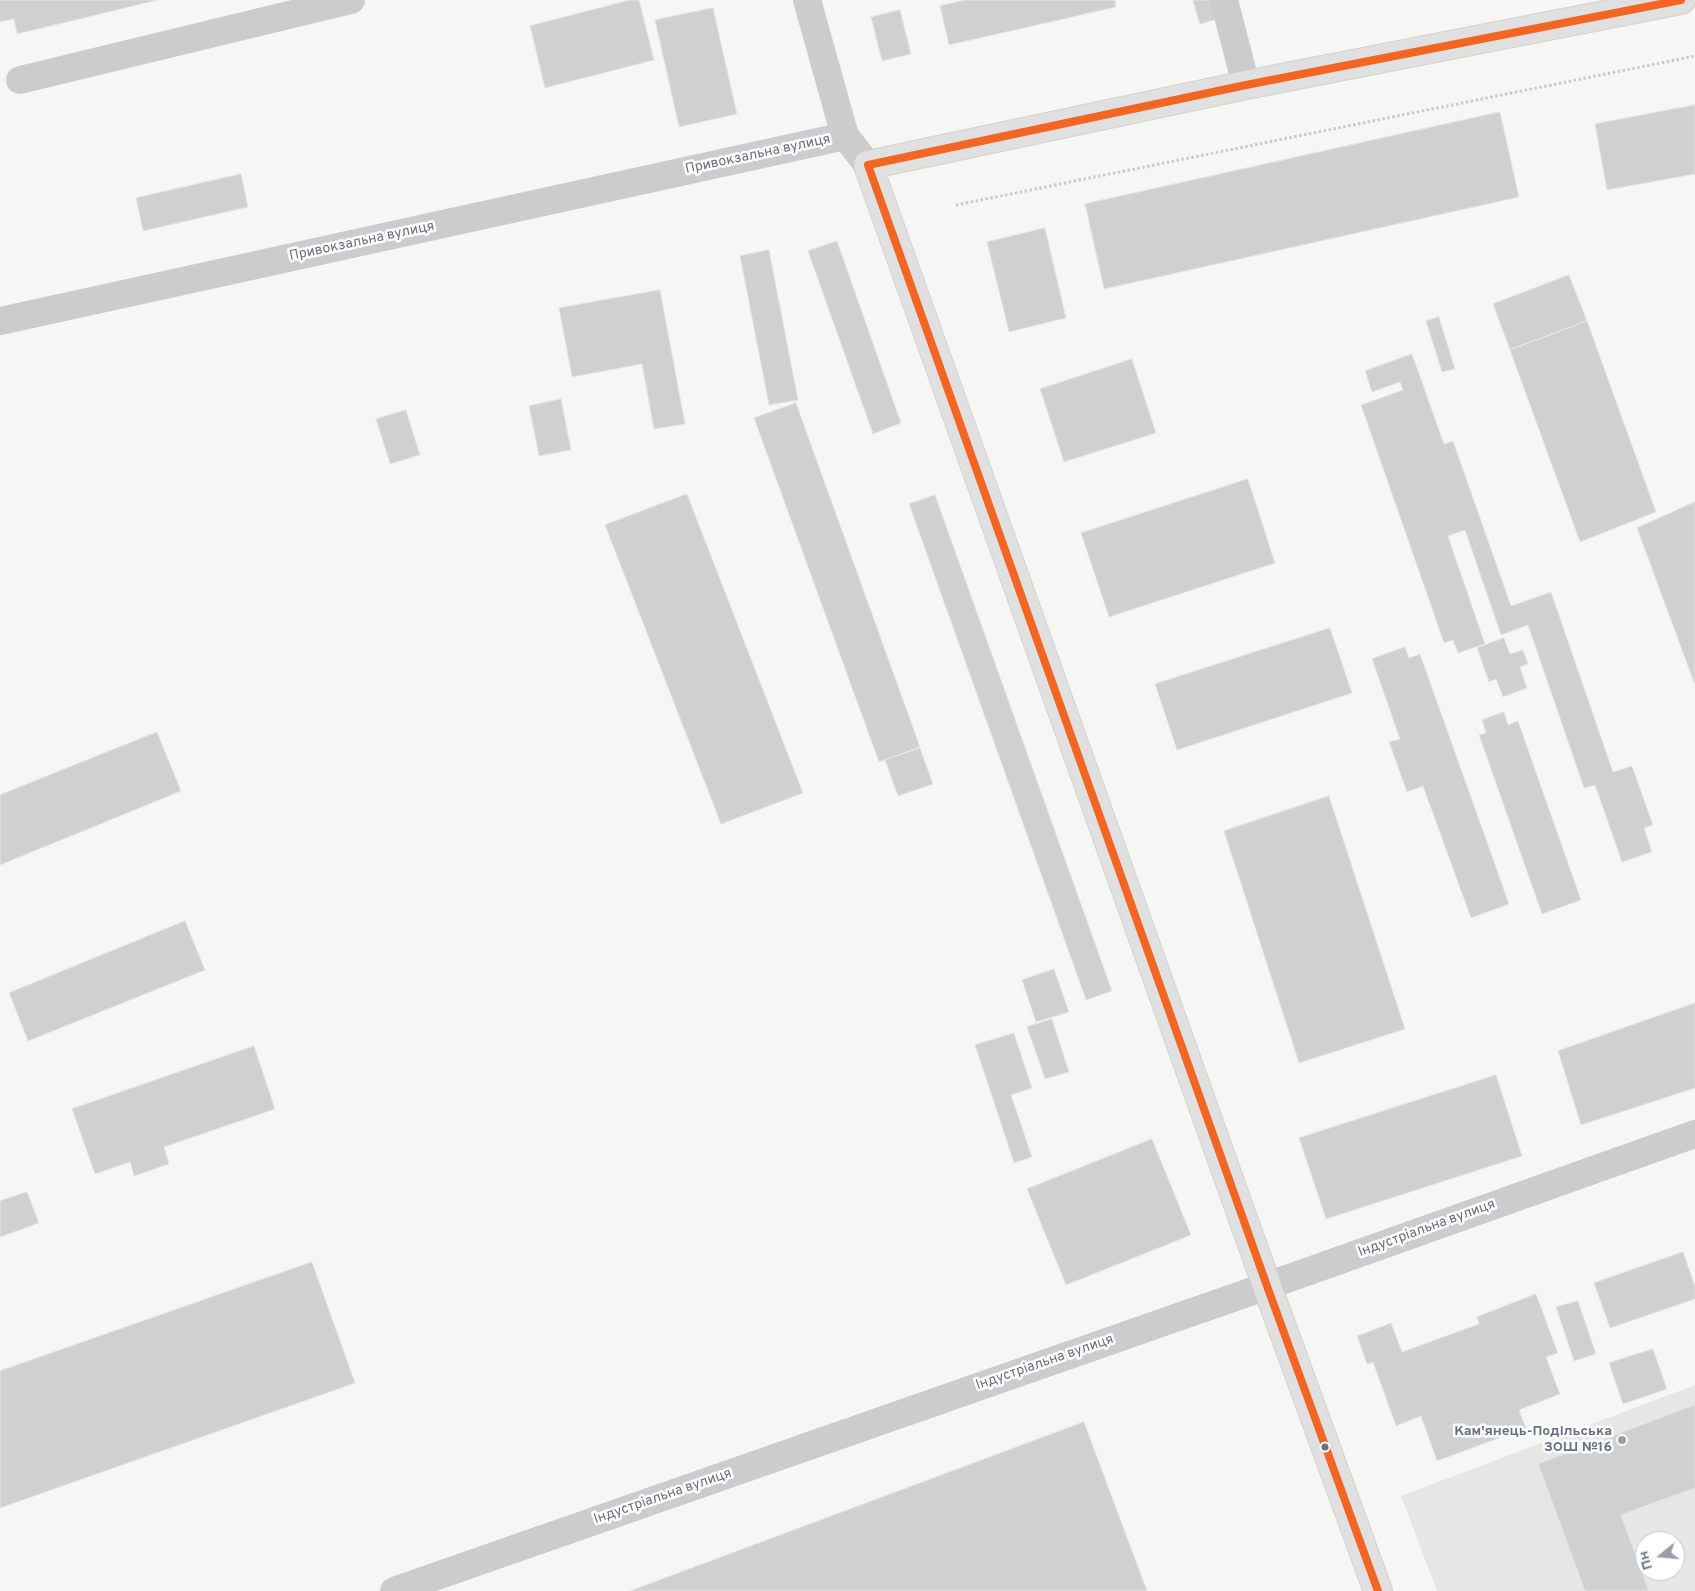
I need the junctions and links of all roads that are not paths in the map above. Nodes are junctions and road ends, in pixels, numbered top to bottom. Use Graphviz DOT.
graph roads {
  1 [pos="351,0"];
  2 [pos="807,0"];
  3 [pos="1224,0"];
  4 [pos="1681,0"];
  5 [pos="20,80"];
  6 [pos="1246,85"];
  7 [pos="845,136"];
  8 [pos="868,165"];
  9 [pos="0,320"];
  10 [pos="1695,1134"];
  11 [pos="1266,1286"];
  12 [pos="394,1591"];
  13 [pos="1378,1591"];
  1 -- 5 [label="street"];
  2 -- 7 [label="street"];
  3 -- 6 [label="street"];
  4 -- 6 [label="main road"];
  6 -- 8 [label="main road"];
  7 -- 8 [label="street, Привокзальна вулиця"];
  7 -- 9 [label="street, Привокзальна вулиця"];
  8 -- 11 [label="main road"];
  10 -- 11 [label="street, Індустріальна вулиця"];
  11 -- 12 [label="street, Індустріальна вулиця"];
  11 -- 13 [label="main road"];
}
